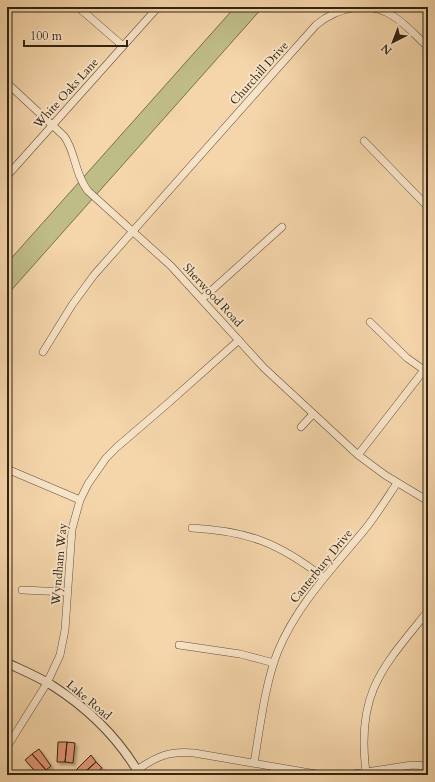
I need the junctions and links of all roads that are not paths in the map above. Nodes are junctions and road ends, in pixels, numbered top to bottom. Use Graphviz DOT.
graph roads {
  1 [pos="78,7"];
  2 [pos="158,7"];
  3 [pos="123,46"];
  4 [pos="428,47"];
  5 [pos="7,83"];
  6 [pos="53,124"];
  7 [pos="364,142"];
  8 [pos="7,176"];
  9 [pos="428,207"];
  10 [pos="282,227"];
  11 [pos="132,231"];
  12 [pos="202,299"];
  13 [pos="370,322"];
  14 [pos="239,340"];
  15 [pos="43,352"];
  16 [pos="426,368"];
  17 [pos="314,414"];
  18 [pos="302,427"];
  19 [pos="358,455"];
  20 [pos="7,469"];
  21 [pos="397,483"];
  22 [pos="80,500"];
  23 [pos="428,501"];
  24 [pos="192,528"];
  25 [pos="324,578"];
  26 [pos="22,590"];
  27 [pos="67,592"];
  28 [pos="428,611"];
  29 [pos="179,645"];
  30 [pos="7,663"];
  31 [pos="274,663"];
  32 [pos="47,683"];
  33 [pos="7,747"];
  34 [pos="254,763"];
  35 [pos="428,766"];
  36 [pos="138,772"];
  37 [pos="366,772"];
  38 [pos="322,775"];
  39 [pos="347,775"];
  1 -- 3 [label="street"];
  2 -- 3 [label="street, White Oaks Lane"];
  3 -- 6 [label="street, White Oaks Lane"];
  4 -- 11 [label="street, Churchill Drive"];
  5 -- 6 [label="street, Sherwood Road"];
  6 -- 8 [label="street, White Oaks Lane"];
  6 -- 11 [label="street, Sherwood Road"];
  7 -- 9 [label="street"];
  10 -- 12 [label="street"];
  11 -- 12 [label="street, Sherwood Road"];
  11 -- 15 [label="street, Churchill Drive"];
  12 -- 14 [label="street, Sherwood Road"];
  13 -- 16 [label="street"];
  14 -- 17 [label="street, Sherwood Road"];
  14 -- 22 [label="street, Wyndham Way"];
  16 -- 19 [label="street"];
  17 -- 18 [label="street"];
  17 -- 19 [label="street, Sherwood Road"];
  19 -- 21 [label="street, Sherwood Road"];
  20 -- 22 [label="street"];
  21 -- 23 [label="street, Sherwood Road"];
  21 -- 25 [label="street, Canterbury Drive"];
  22 -- 27 [label="street, Wyndham Way"];
  24 -- 25 [label="street"];
  25 -- 31 [label="street, Canterbury Drive"];
  26 -- 27 [label="street"];
  27 -- 32 [label="street, Wyndham Way"];
  28 -- 37 [label="street"];
  29 -- 31 [label="street"];
  30 -- 32 [label="street, Lake Road"];
  31 -- 34 [label="street, Canterbury Drive"];
  32 -- 33 [label="street, Wyndham Way"];
  32 -- 36 [label="street, Lake Road"];
  34 -- 36 [label="street"];
  34 -- 38 [label="street"];
  35 -- 37 [label="street"];
  37 -- 39 [label="street"];
}
